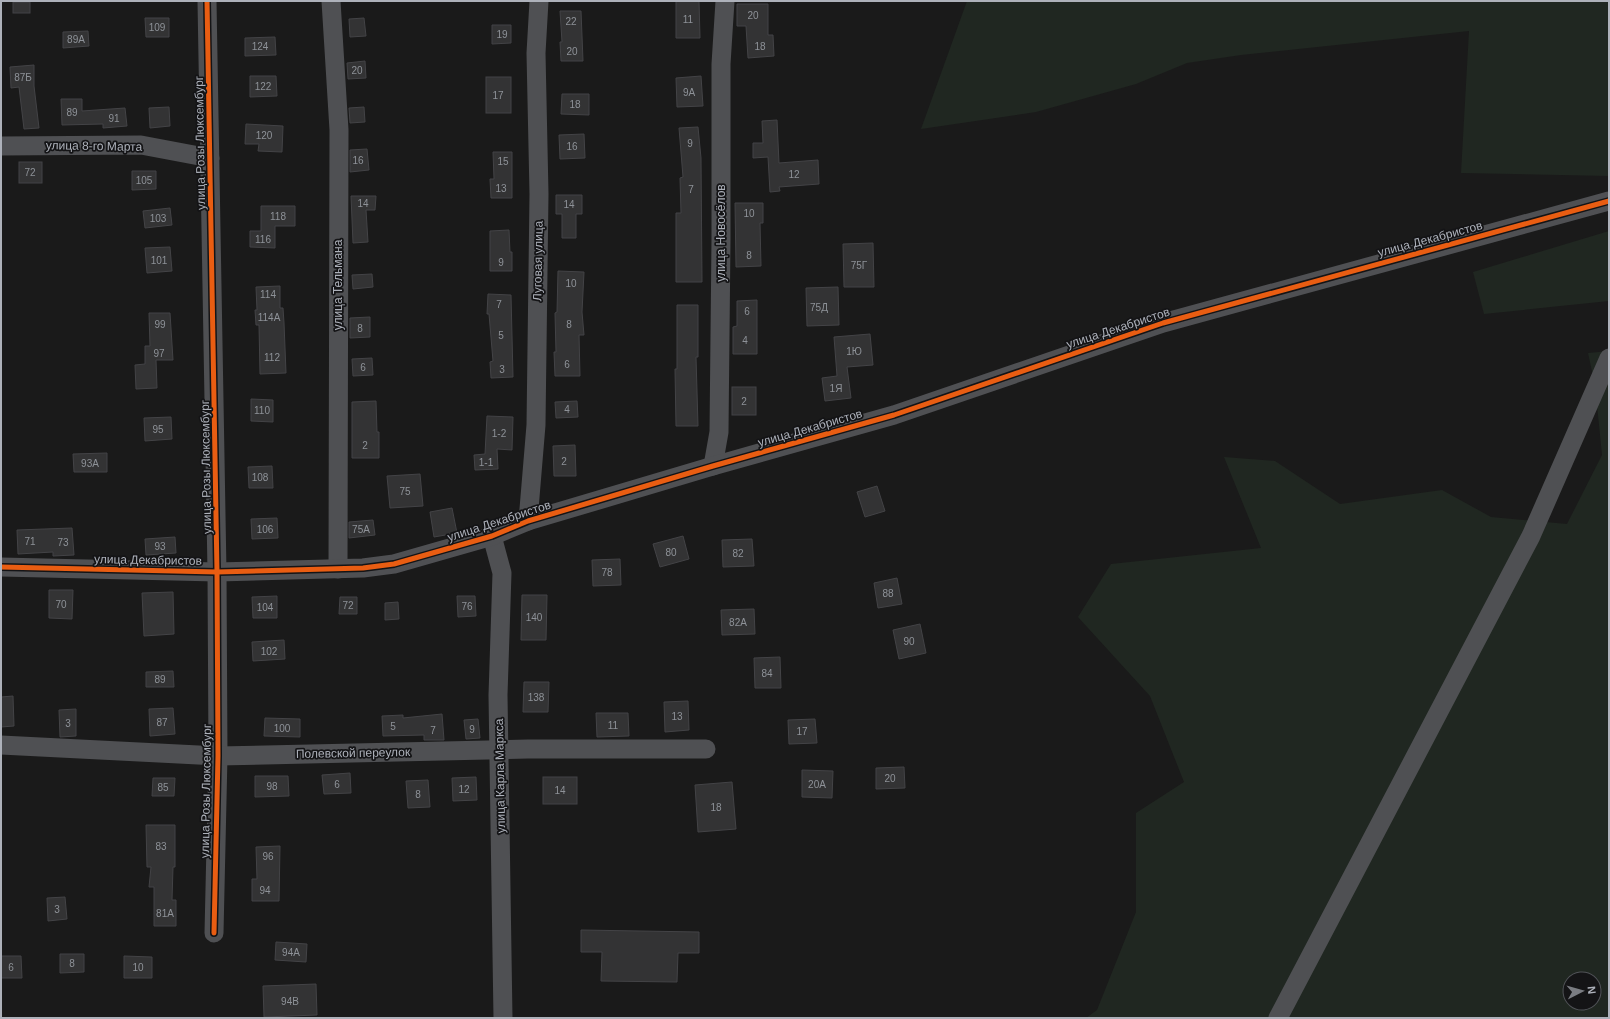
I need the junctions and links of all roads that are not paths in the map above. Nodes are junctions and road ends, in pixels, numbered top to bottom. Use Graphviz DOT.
graph roads {
  1 [pos="207,1"];
  2 [pos="331,1"];
  3 [pos="539,1"];
  4 [pos="724,1"];
  5 [pos="1,146"];
  6 [pos="210,158"];
  7 [pos="1609,201"];
  8 [pos="1609,358"];
  9 [pos="713,466"];
  10 [pos="528,522"];
  11 [pos="492,536"];
  12 [pos="1,567"];
  13 [pos="338,569"];
  14 [pos="217,572"];
  15 [pos="1,745"];
  16 [pos="706,749"];
  17 [pos="500,750"];
  18 [pos="218,756"];
  19 [pos="214,932"];
  20 [pos="503,1018"];
  21 [pos="1278,1018"];
  1 -- 6 [label="street, улица Розы Люксембург"];
  2 -- 13 [label="street, улица Тельмана"];
  3 -- 10 [label="street, Луговая улица"];
  4 -- 9 [label="street, улица Новосёлов"];
  5 -- 6 [label="street, улица 8-го Марта"];
  6 -- 14 [label="street, улица Розы Люксембург"];
  7 -- 9 [label="street, улица Декабристов"];
  8 -- 21 [label="street"];
  9 -- 10 [label="street, улица Декабристов"];
  10 -- 11 [label="street, улица Декабристов"];
  11 -- 13 [label="street, улица Декабристов"];
  11 -- 17 [label="street, улица Карла Маркса"];
  12 -- 14 [label="street, улица Декабристов"];
  13 -- 14 [label="street, улица Декабристов"];
  14 -- 18 [label="street, улица Розы Люксембург"];
  15 -- 18 [label="street, Полевской переулок"];
  16 -- 17 [label="street, Полевской переулок"];
  17 -- 18 [label="street, Полевской переулок"];
  17 -- 20 [label="street, улица Карла Маркса"];
  18 -- 19 [label="street, улица Розы Люксембург"];
}
